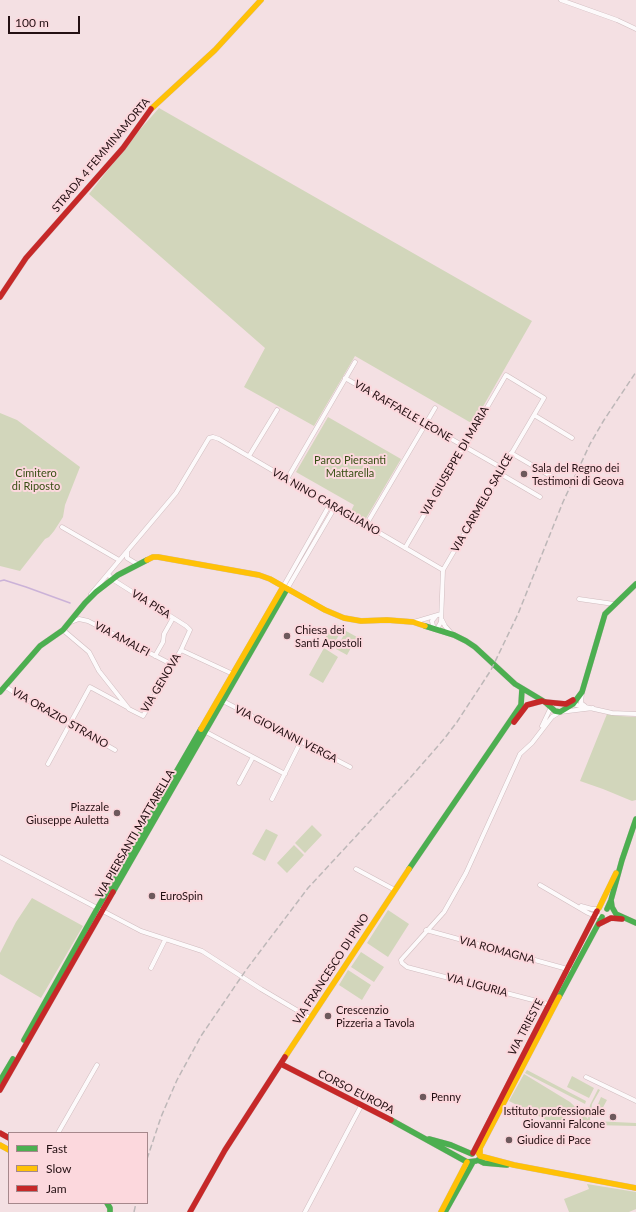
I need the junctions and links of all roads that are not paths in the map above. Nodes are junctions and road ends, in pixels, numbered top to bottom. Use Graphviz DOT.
graph roads {
  1 [pos="261,0"];
  2 [pos="561,0"];
  3 [pos="636,29"];
  4 [pos="0,297"];
  5 [pos="355,362"];
  6 [pos="506,375"];
  7 [pos="345,378"];
  8 [pos="435,408"];
  9 [pos="277,410"];
  10 [pos="534,415"];
  11 [pos="426,424"];
  12 [pos="572,438"];
  13 [pos="464,446"];
  14 [pos="511,453"];
  15 [pos="249,456"];
  16 [pos="502,468"];
  17 [pos="499,473"];
  18 [pos="554,478"];
  19 [pos="287,479"];
  20 [pos="540,497"];
  21 [pos="330,504"];
  22 [pos="335,507"];
  23 [pos="366,525"];
  24 [pos="62,527"];
  25 [pos="405,548"];
  26 [pos="127,552"];
  27 [pos="119,560"];
  28 [pos="137,564"];
  29 [pos="443,570"];
  30 [pos="108,574"];
  31 [pos="112,580"];
  32 [pos="636,584"];
  33 [pos="285,588"];
  34 [pos="579,598"];
  35 [pos="85,603"];
  36 [pos="614,604"];
  37 [pos="440,616"];
  38 [pos="173,618"];
  39 [pos="71,622"];
  40 [pos="413,622"];
  41 [pos="436,628"];
  42 [pos="64,630"];
  43 [pos="190,630"];
  44 [pos="454,635"];
  45 [pos="181,650"];
  46 [pos="155,656"];
  47 [pos="173,665"];
  48 [pos="236,675"];
  49 [pos="584,685"];
  50 [pos="6,687"];
  51 [pos="522,689"];
  52 [pos="0,692"];
  53 [pos="582,692"];
  54 [pos="531,694"];
  55 [pos="221,700"];
  56 [pos="544,701"];
  57 [pos="525,703"];
  58 [pos="572,703"];
  59 [pos="552,705"];
  60 [pos="587,706"];
  61 [pos="593,708"];
  62 [pos="129,709"];
  63 [pos="560,712"];
  64 [pos="636,714"];
  65 [pos="206,720"];
  66 [pos="70,725"];
  67 [pos="206,732"];
  68 [pos="538,734"];
  69 [pos="301,742"];
  70 [pos="115,750"];
  71 [pos="253,757"];
  72 [pos="48,764"];
  73 [pos="350,767"];
  74 [pos="285,774"];
  75 [pos="239,783"];
  76 [pos="272,799"];
  77 [pos="636,819"];
  78 [pos="0,857"];
  79 [pos="622,860"];
  80 [pos="356,869"];
  81 [pos="540,885"];
  82 [pos="395,890"];
  83 [pos="611,900"];
  84 [pos="575,905"];
  85 [pos="607,909"];
  86 [pos="100,910"];
  87 [pos="599,913"];
  88 [pos="616,914"];
  89 [pos="611,918"];
  90 [pos="628,920"];
  91 [pos="636,923"];
  92 [pos="598,925"];
  93 [pos="426,930"];
  94 [pos="165,940"];
  95 [pos="151,968"];
  96 [pos="571,970"];
  97 [pos="552,1005"];
  98 [pos="310,1018"];
  99 [pos="281,1064"];
  100 [pos="97,1065"];
  101 [pos="586,1077"];
  102 [pos="0,1081"];
  103 [pos="0,1090"];
  104 [pos="636,1101"];
  105 [pos="361,1106"];
  106 [pos="59,1132"];
  107 [pos="414,1133"];
  108 [pos="460,1150"];
  109 [pos="458,1157"];
  110 [pos="475,1158"];
  111 [pos="636,1188"];
  112 [pos="445,1211"];
  113 [pos="190,1212"];
  114 [pos="305,1212"];
  1 -- 4 [label="street, STRADA 4 FEMMINAMORTA"];
  2 -- 3 [label="street"];
  5 -- 7 [label="street"];
  6 -- 10 [label="street, VIA CARMELO SALICE"];
  6 -- 13 [label="street, VIA GIUSEPPE DI MARIA"];
  7 -- 11 [label="street, VIA RAFFAELE LEONE"];
  7 -- 19 [label="street"];
  8 -- 11 [label="street"];
  9 -- 15 [label="street"];
  10 -- 12 [label="street"];
  10 -- 14 [label="street, VIA CARMELO SALICE"];
  11 -- 13 [label="street, VIA RAFFAELE LEONE"];
  11 -- 23 [label="street"];
  13 -- 16 [label="street, VIA RAFFAELE LEONE"];
  13 -- 25 [label="street, VIA GIUSEPPE DI MARIA"];
  14 -- 16 [label="street, VIA CARMELO SALICE"];
  14 -- 18 [label="street"];
  15 -- 19 [label="street, VIA NINO CARAGLIANO"];
  15 -- 26 [label="street, VIA NINO CARAGLIANO"];
  16 -- 17 [label="street, VIA CARMELO SALICE"];
  17 -- 20 [label="street"];
  17 -- 29 [label="street, VIA CARMELO SALICE"];
  19 -- 21 [label="street, VIA NINO CARAGLIANO"];
  21 -- 22 [label="street, VIA NINO CARAGLIANO"];
  21 -- 33 [label="street"];
  22 -- 23 [label="street, VIA NINO CARAGLIANO"];
  22 -- 33 [label="street"];
  23 -- 25 [label="street, VIA NINO CARAGLIANO"];
  24 -- 27 [label="street"];
  25 -- 29 [label="street, VIA NINO CARAGLIANO"];
  26 -- 27 [label="street"];
  26 -- 28 [label="street"];
  27 -- 30 [label="street"];
  28 -- 31 [label="street"];
  28 -- 33 [label="street"];
  29 -- 37 [label="street, VIA CARMELO SALICE"];
  30 -- 31 [label="street"];
  30 -- 35 [label="street"];
  31 -- 35 [label="street"];
  31 -- 38 [label="street, VIA PISA"];
  32 -- 36 [label="street"];
  33 -- 40 [label="street"];
  33 -- 48 [label="street, VIA PIERSANTI MATTARELLA"];
  34 -- 36 [label="street"];
  35 -- 39 [label="street"];
  36 -- 49 [label="street"];
  37 -- 40 [label="street"];
  37 -- 41 [label="street"];
  37 -- 41 [label="street"];
  37 -- 44 [label="street"];
  38 -- 43 [label="street, VIA PISA"];
  38 -- 46 [label="street"];
  39 -- 42 [label="street"];
  39 -- 46 [label="street, VIA AMALFI"];
  40 -- 41 [label="street"];
  41 -- 44 [label="street"];
  42 -- 50 [label="street"];
  42 -- 62 [label="street, VIA GENOVA"];
  43 -- 45 [label="street, VIA GENOVA"];
  44 -- 51 [label="street"];
  45 -- 47 [label="street, VIA GENOVA"];
  45 -- 48 [label="street"];
  46 -- 47 [label="street, VIA AMALFI"];
  47 -- 62 [label="street, VIA GENOVA"];
  48 -- 55 [label="street, VIA PIERSANTI MATTARELLA"];
  49 -- 53 [label="street"];
  49 -- 58 [label="street"];
  50 -- 52 [label="street"];
  50 -- 66 [label="street, VIA ORAZIO STRANO"];
  51 -- 54 [label="street"];
  51 -- 57 [label="street"];
  53 -- 58 [label="street"];
  53 -- 60 [label="street"];
  54 -- 56 [label="street"];
  54 -- 57 [label="street, VIA FRANCESCO DI PINO"];
  55 -- 65 [label="street, VIA PIERSANTI MATTARELLA"];
  55 -- 67 [label="street, VIA PIERSANTI MATTARELLA"];
  55 -- 69 [label="street, VIA GIOVANNI VERGA"];
  56 -- 57 [label="street"];
  56 -- 59 [label="street"];
  57 -- 82 [label="street, VIA FRANCESCO DI PINO"];
  58 -- 59 [label="street"];
  58 -- 60 [label="street"];
  58 -- 63 [label="street"];
  59 -- 63 [label="street"];
  59 -- 68 [label="street"];
  60 -- 61 [label="street"];
  61 -- 63 [label="street"];
  61 -- 64 [label="street"];
  62 -- 66 [label="street"];
  63 -- 68 [label="street"];
  65 -- 67 [label="street"];
  65 -- 86 [label="street, VIA PIERSANTI MATTARELLA"];
  66 -- 70 [label="street, VIA ORAZIO STRANO"];
  66 -- 72 [label="street"];
  67 -- 71 [label="street"];
  67 -- 86 [label="street, VIA PIERSANTI MATTARELLA"];
  68 -- 93 [label="street"];
  69 -- 73 [label="street, VIA GIOVANNI VERGA"];
  69 -- 74 [label="street"];
  71 -- 74 [label="street"];
  71 -- 75 [label="street"];
  74 -- 76 [label="street"];
  77 -- 79 [label="street"];
  78 -- 86 [label="street"];
  79 -- 83 [label="street"];
  79 -- 87 [label="street"];
  80 -- 82 [label="street"];
  81 -- 84 [label="street"];
  82 -- 98 [label="street, VIA FRANCESCO DI PINO"];
  83 -- 85 [label="street"];
  83 -- 88 [label="street"];
  84 -- 87 [label="street"];
  84 -- 87 [label="street"];
  85 -- 87 [label="street"];
  85 -- 88 [label="street"];
  86 -- 94 [label="street"];
  86 -- 102 [label="street, VIA PIERSANTI MATTARELLA"];
  86 -- 103 [label="street, VIA PIERSANTI MATTARELLA"];
  87 -- 89 [label="street"];
  87 -- 92 [label="street, VIA TRIESTE"];
  87 -- 96 [label="street, VIA TRIESTE"];
  88 -- 90 [label="street"];
  89 -- 90 [label="street"];
  89 -- 92 [label="street"];
  90 -- 91 [label="street"];
  92 -- 96 [label="street, VIA TRIESTE"];
  93 -- 96 [label="street, VIA ROMAGNA"];
  93 -- 97 [label="street, VIA LIGURIA"];
  94 -- 95 [label="street"];
  94 -- 98 [label="street"];
  96 -- 97 [label="street, VIA TRIESTE"];
  97 -- 110 [label="street, VIA TRIESTE"];
  98 -- 99 [label="street, VIA FRANCESCO DI PINO"];
  99 -- 105 [label="street, CORSO EUROPA"];
  99 -- 113 [label="street, VIA FRANCESCO DI PINO"];
  100 -- 106 [label="street"];
  101 -- 104 [label="street"];
  105 -- 107 [label="street, CORSO EUROPA"];
  105 -- 114 [label="street"];
  107 -- 108 [label="street"];
  107 -- 109 [label="street"];
  108 -- 109 [label="street"];
  108 -- 110 [label="street"];
  109 -- 110 [label="street"];
  110 -- 111 [label="street"];
  110 -- 112 [label="street, VIA TRIESTE"];
}
